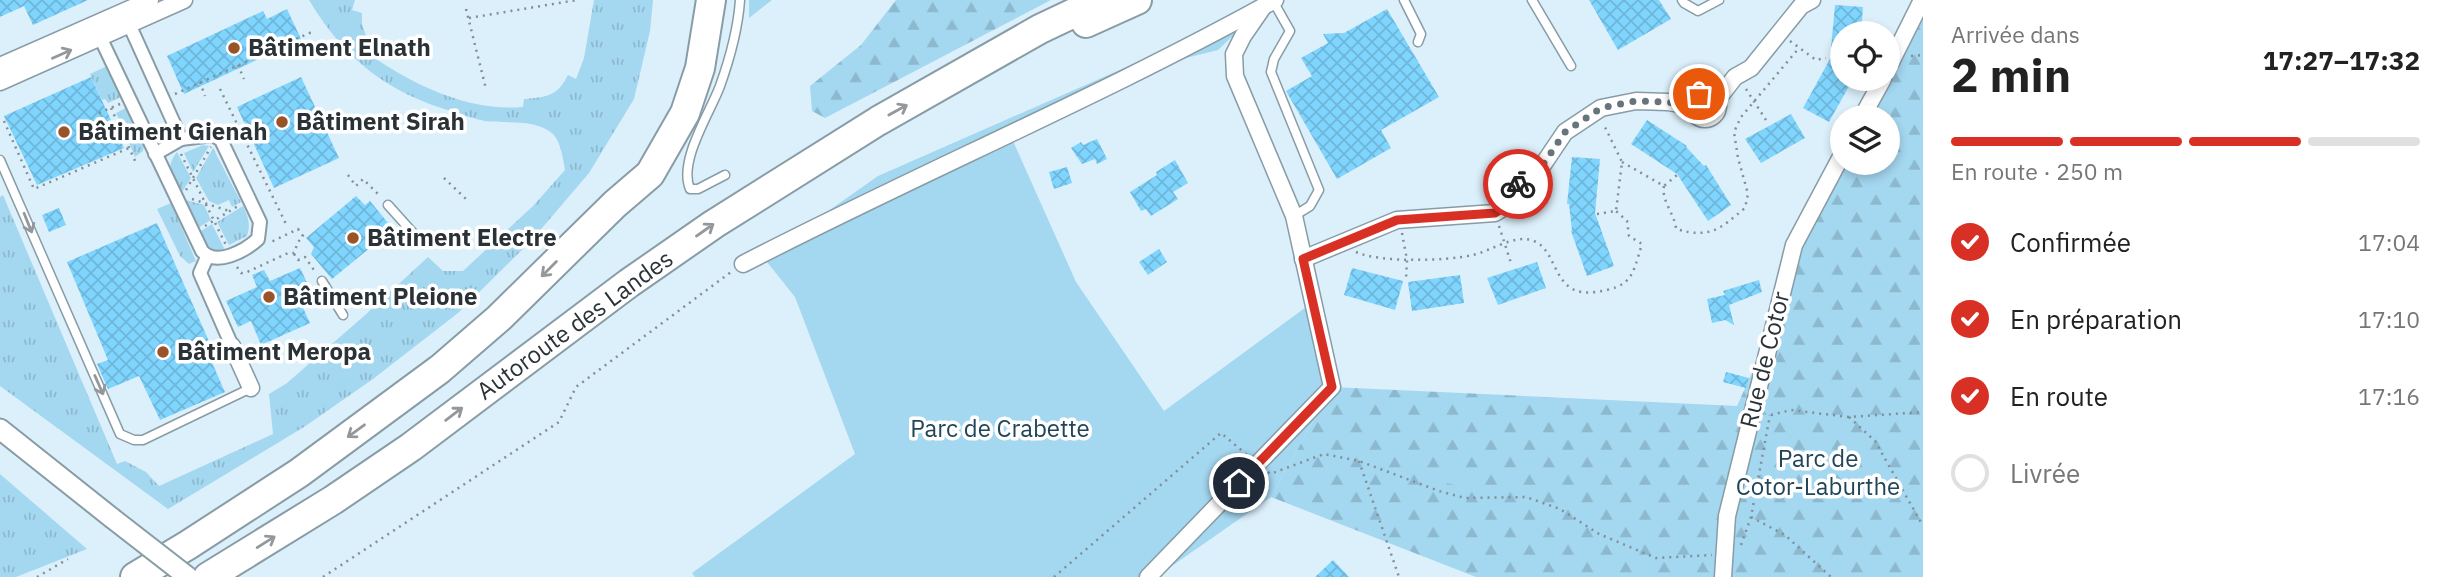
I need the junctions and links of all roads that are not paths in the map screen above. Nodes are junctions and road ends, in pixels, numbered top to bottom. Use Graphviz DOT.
graph roads {
  1 [pos="150,0"];
  2 [pos="184,0"];
  3 [pos="693,0"];
  4 [pos="711,0"];
  5 [pos="740,0"];
  6 [pos="1101,0"];
  7 [pos="1137,0"];
  8 [pos="1404,0"];
  9 [pos="1532,0"];
  10 [pos="1682,0"];
  11 [pos="1719,0"];
  12 [pos="1812,0"];
  13 [pos="1922,0"];
  14 [pos="1271,3"];
  15 [pos="129,24"];
  16 [pos="100,37"];
  17 [pos="1418,42"];
  18 [pos="1900,44"];
  19 [pos="1571,65"];
  20 [pos="0,66"];
  21 [pos="0,82"];
  22 [pos="949,83"];
  23 [pos="178,140"];
  24 [pos="155,154"];
  25 [pos="0,160"];
  26 [pos="725,174"];
  27 [pos="1831,175"];
  28 [pos="615,204"];
  29 [pos="388,205"];
  30 [pos="1294,216"];
  31 [pos="423,244"];
  32 [pos="207,257"];
  33 [pos="1303,259"];
  34 [pos="743,264"];
  35 [pos="322,281"];
  36 [pos="343,315"];
  37 [pos="232,346"];
  38 [pos="251,388"];
  39 [pos="0,429"];
  40 [pos="135,577"];
  41 [pos="188,577"];
  42 [pos="208,577"];
  43 [pos="1148,577"];
  44 [pos="1723,577"];
  1 -- 20 [label="street"];
  2 -- 15 [label="street"];
  3 -- 28 [label="highway"];
  4 -- 28 [label="highway"];
  5 -- 26 [label="lane"];
  6 -- 22 [label="highway"];
  7 -- 22 [label="highway"];
  8 -- 17 [label="lane"];
  9 -- 19 [label="lane"];
  10 -- 11 [label="lane"];
  12 -- 33 [label="street"];
  13 -- 18 [label="street"];
  14 -- 30 [label="street"];
  14 -- 30 [label="lane"];
  14 -- 34 [label="street"];
  15 -- 16 [label="street"];
  15 -- 23 [label="street"];
  21 -- 16 [label="street, one-way"];
  16 -- 24 [label="street"];
  42 -- 22 [label="highway, Autoroute des Landes, one-way"];
  23 -- 24 [label="street"];
  23 -- 32 [label="street"];
  24 -- 32 [label="street"];
  25 -- 38 [label="lane, one-way"];
  27 -- 44 [label="street, Rue de Cotor"];
  28 -- 40 [label="highway, Autoroute des Landes, one-way"];
  29 -- 31 [label="lane"];
  30 -- 33 [label="street"];
  32 -- 37 [label="street"];
  33 -- 43 [label="street"];
  35 -- 36 [label="lane"];
  37 -- 38 [label="street"];
  39 -- 41 [label="street, bridge"];
}
